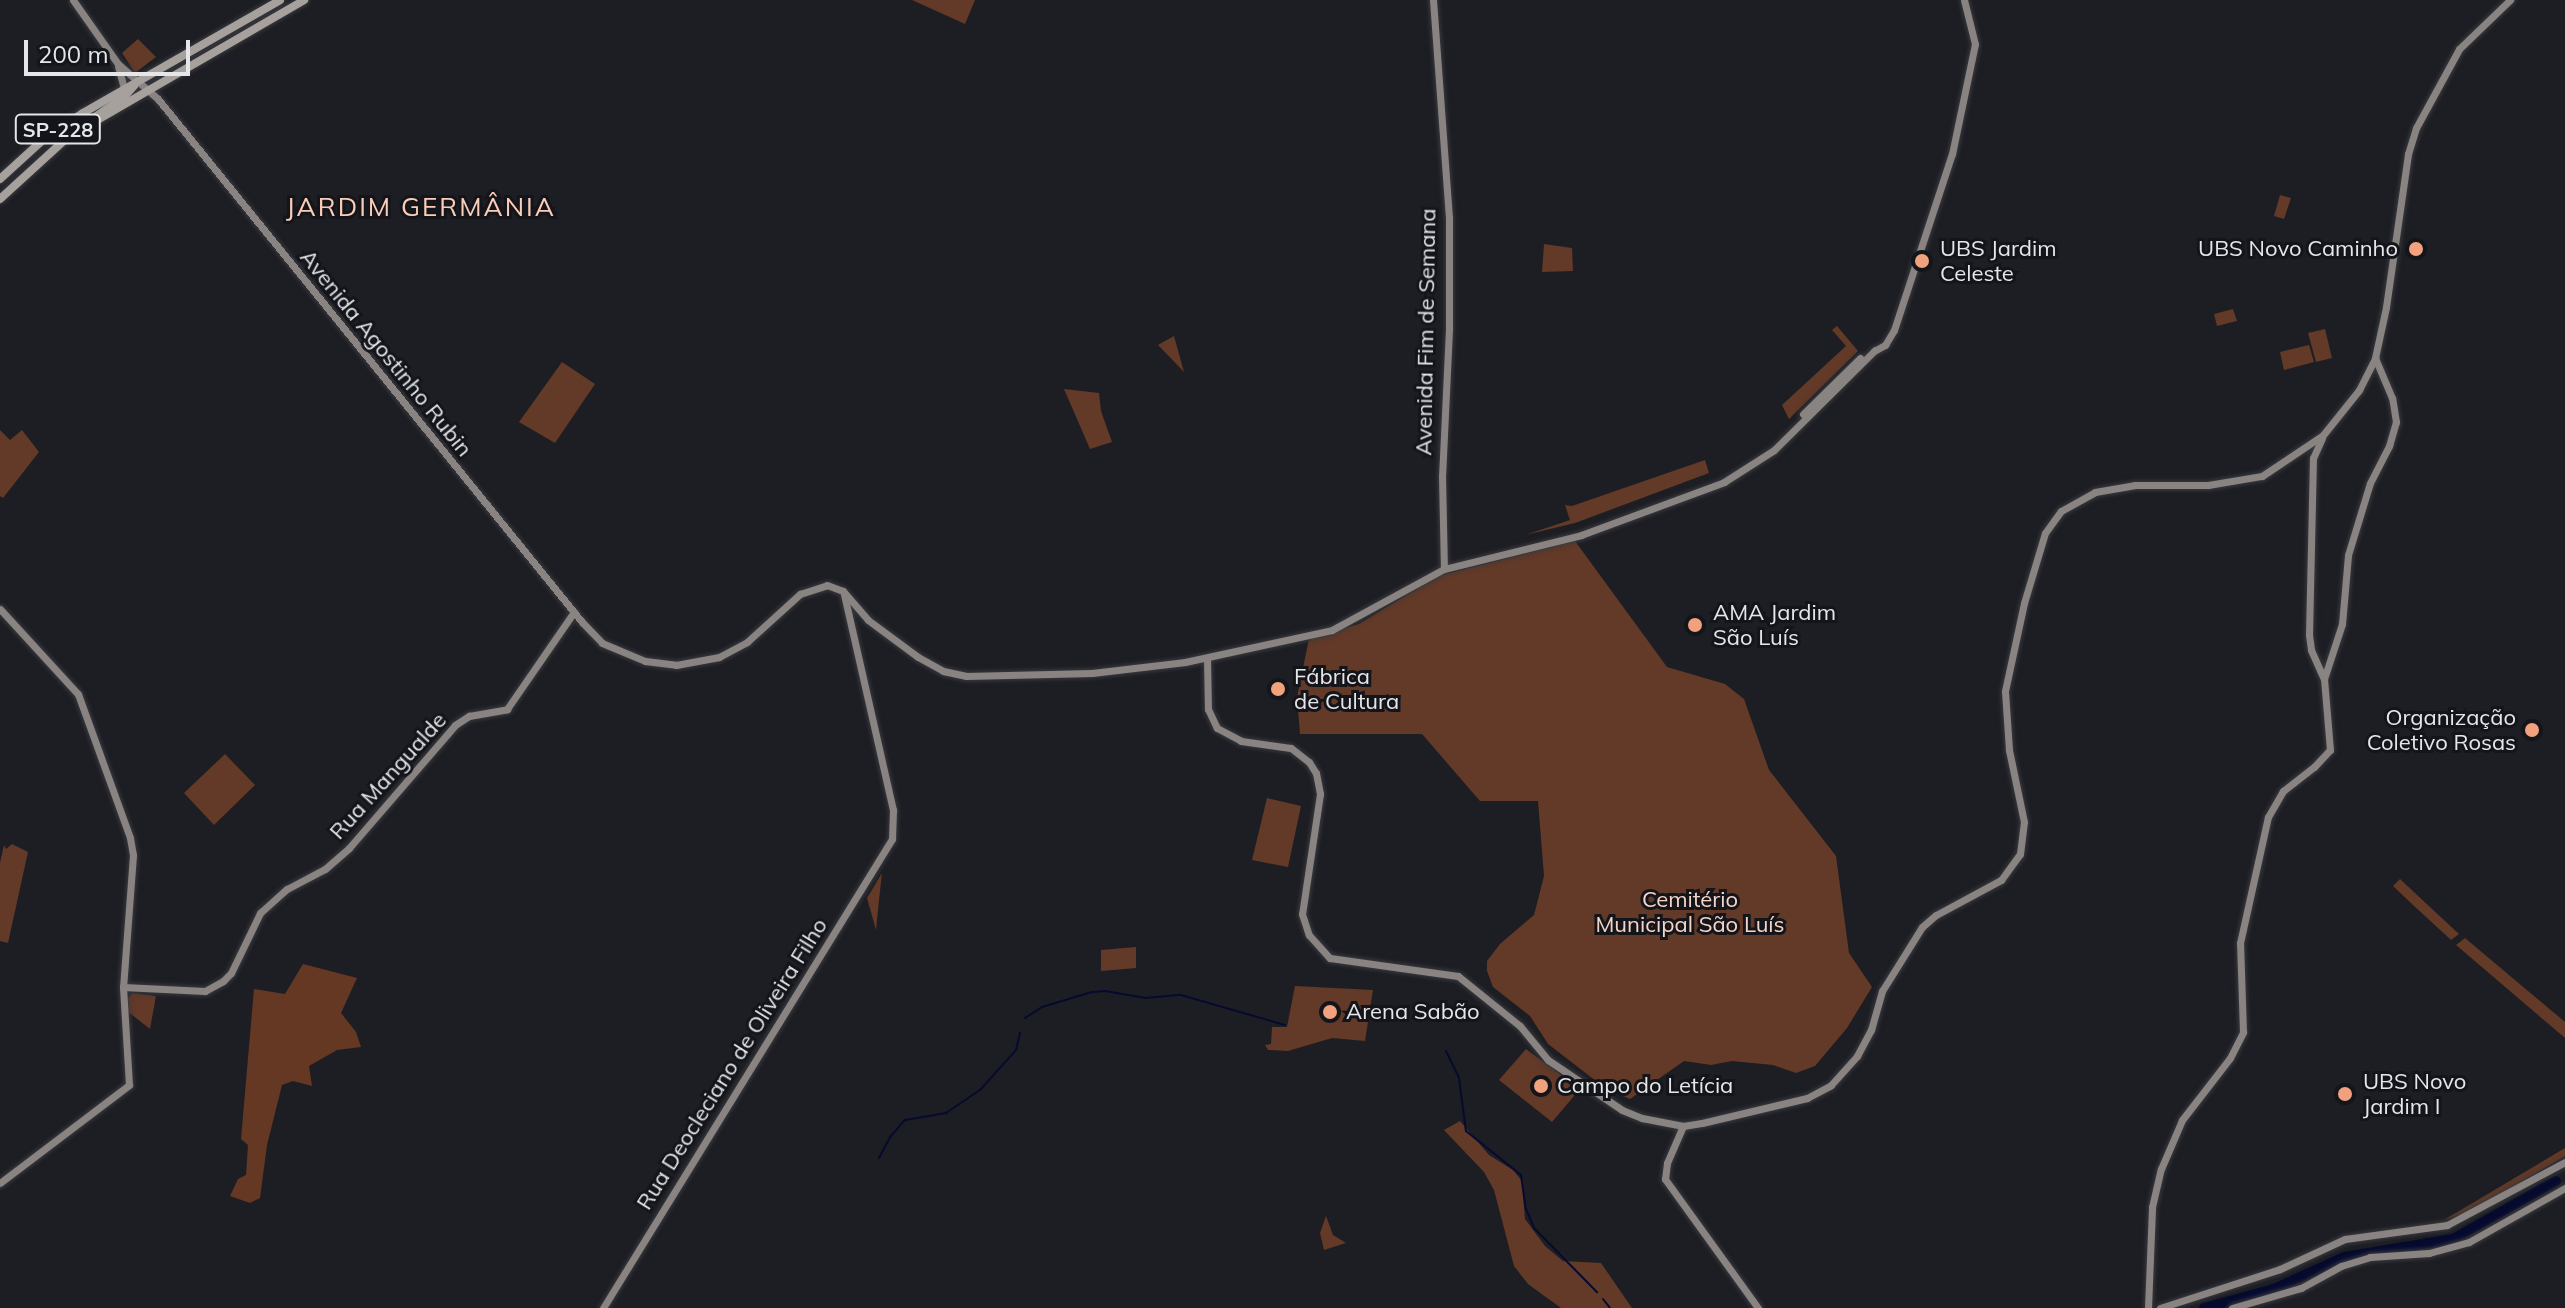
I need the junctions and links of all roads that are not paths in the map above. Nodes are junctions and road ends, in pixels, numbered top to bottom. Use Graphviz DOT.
graph roads {
  1 [pos="73,0"];
  2 [pos="280,0"];
  3 [pos="304,0"];
  4 [pos="1433,0"];
  5 [pos="1964,0"];
  6 [pos="2510,0"];
  7 [pos="207,43"];
  8 [pos="118,64"];
  9 [pos="136,83"];
  10 [pos="124,89"];
  11 [pos="148,91"];
  12 [pos="80,130"];
  13 [pos="0,179"];
  14 [pos="0,199"];
  15 [pos="2375,358"];
  16 [pos="2368,371"];
  17 [pos="2380,371"];
  18 [pos="2323,435"];
  19 [pos="2299,454"];
  20 [pos="2313,458"];
  21 [pos="1444,569"];
  22 [pos="843,591"];
  23 [pos="0,609"];
  24 [pos="574,612"];
  25 [pos="1207,658"];
  26 [pos="2331,661"];
  27 [pos="2317,663"];
  28 [pos="2324,679"];
  29 [pos="123,987"];
  30 [pos="1683,1126"];
  31 [pos="2565,1162"];
  32 [pos="0,1183"];
  33 [pos="2565,1188"];
  34 [pos="603,1308"];
  35 [pos="1758,1308"];
  36 [pos="2148,1308"];
  37 [pos="2160,1308"];
  38 [pos="2232,1308"];
  1 -- 8 [label="main road"];
  2 -- 7 [label="main road, SP-228"];
  3 -- 11 [label="main road, SP-228"];
  4 -- 21 [label="main road, Avenida Fim de Semana"];
  5 -- 21 [label="main road"];
  6 -- 15 [label="main road"];
  7 -- 9 [label="main road, SP-228"];
  7 -- 11 [label="main road"];
  8 -- 9 [label="main road, Avenida Agostinho Rubin"];
  8 -- 10 [label="main road"];
  9 -- 10 [label="main road, SP-228"];
  9 -- 11 [label="main road, Avenida Agostinho Rubin"];
  9 -- 12 [label="main road"];
  10 -- 13 [label="main road, SP-228"];
  11 -- 12 [label="main road, SP-228"];
  11 -- 24 [label="main road, Avenida Agostinho Rubin"];
  12 -- 14 [label="main road, SP-228"];
  15 -- 16 [label="main road"];
  15 -- 17 [label="main road"];
  16 -- 17 [label="main road"];
  16 -- 18 [label="main road"];
  17 -- 26 [label="main road"];
  18 -- 19 [label="main road"];
  18 -- 20 [label="main road"];
  19 -- 20 [label="main road"];
  19 -- 30 [label="main road"];
  20 -- 27 [label="main road"];
  21 -- 25 [label="main road"];
  22 -- 24 [label="main road, Avenida Agostinho Rubin"];
  22 -- 25 [label="main road"];
  22 -- 34 [label="main road, Rua Deocleciano de Oliveira Filho"];
  23 -- 29 [label="main road"];
  24 -- 29 [label="main road, Rua Mangualde"];
  25 -- 30 [label="main road"];
  26 -- 27 [label="main road"];
  26 -- 28 [label="main road"];
  27 -- 28 [label="main road"];
  28 -- 36 [label="main road"];
  29 -- 32 [label="main road"];
  30 -- 35 [label="main road"];
  31 -- 37 [label="main road"];
  33 -- 38 [label="main road"];
}
